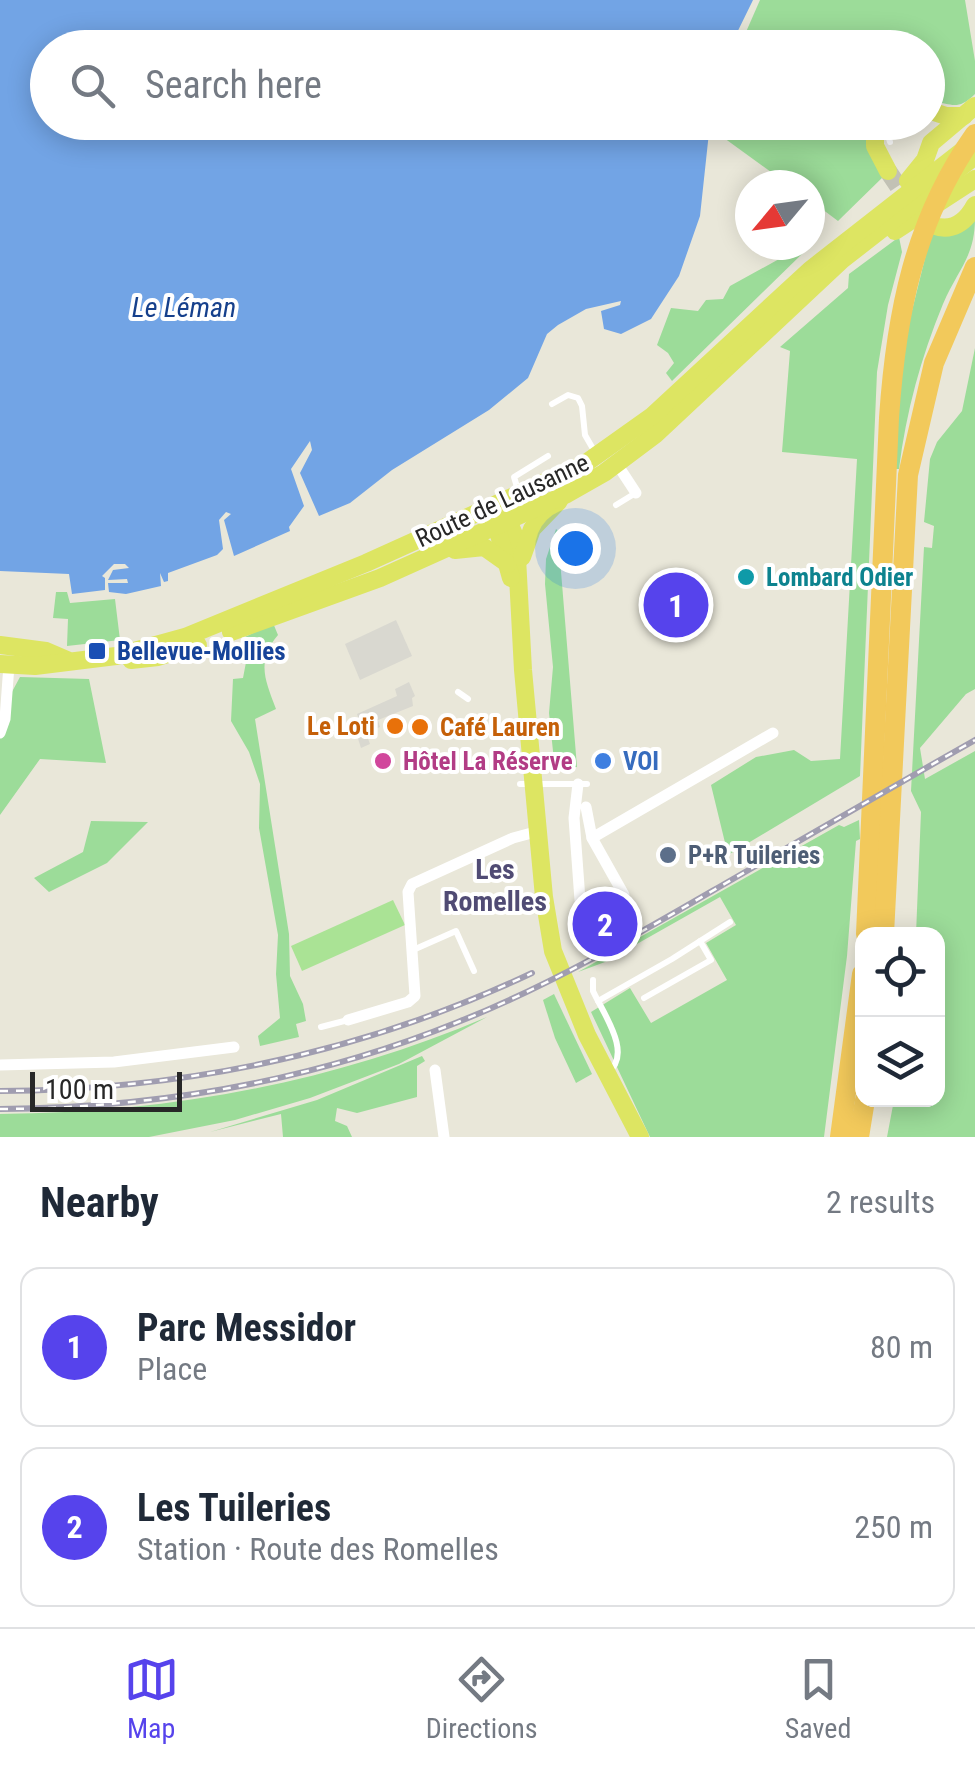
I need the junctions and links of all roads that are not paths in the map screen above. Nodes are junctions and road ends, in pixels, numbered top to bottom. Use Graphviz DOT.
graph roads {
  1 [pos="945,115"];
  2 [pos="971,118"];
  3 [pos="945,134"];
  4 [pos="875,140"];
  5 [pos="936,140"];
  6 [pos="975,142"];
  7 [pos="975,156"];
  8 [pos="888,171"];
  9 [pos="975,179"];
  10 [pos="889,205"];
  11 [pos="975,205"];
  12 [pos="932,225"];
  13 [pos="975,268"];
  14 [pos="820,281"];
  15 [pos="552,404"];
  16 [pos="548,456"];
  17 [pos="607,457"];
  18 [pos="636,493"];
  19 [pos="567,494"];
  20 [pos="521,495"];
  21 [pos="616,505"];
  22 [pos="498,516"];
  23 [pos="428,556"];
  24 [pos="514,567"];
  25 [pos="5,655"];
  26 [pos="116,656"];
  27 [pos="458,692"];
  28 [pos="468,699"];
  29 [pos="3,711"];
  30 [pos="0,733"];
  31 [pos="773,733"];
  32 [pos="528,784"];
  33 [pos="583,784"];
  34 [pos="586,807"];
  35 [pos="540,831"];
  36 [pos="592,838"];
  37 [pos="730,922"];
  38 [pos="866,927"];
  39 [pos="884,927"];
  40 [pos="700,940"];
  41 [pos="413,950"];
  42 [pos="474,971"];
  43 [pos="592,980"];
  44 [pos="644,998"];
  45 [pos="598,1001"];
  46 [pos="856,1017"];
  47 [pos="348,1020"];
  48 [pos="321,1027"];
  49 [pos="234,1047"];
  50 [pos="2,1062"];
  51 [pos="435,1070"];
  52 [pos="606,1073"];
  53 [pos="864,1107"];
  54 [pos="444,1137"];
  55 [pos="640,1137"];
  56 [pos="840,1137"];
  57 [pos="859,1137"];
  1 -- 2 [label="main road"];
  2 -- 3 [label="main road"];
  2 -- 38 [label="highway"];
  4 -- 8 [label="main road"];
  5 -- 10 [label="main road"];
  6 -- 10 [label="main road, Route de Lausanne"];
  7 -- 14 [label="main road, Route de Lausanne"];
  9 -- 14 [label="main road"];
  10 -- 17 [label="main road, Route de Lausanne"];
  11 -- 12 [label="main road"];
  13 -- 39 [label="highway"];
  14 -- 17 [label="main road, Route de Lausanne"];
  15 -- 17 [label="lane"];
  16 -- 20 [label="lane"];
  17 -- 18 [label="street"];
  17 -- 19 [label="main road, Route de Lausanne"];
  17 -- 20 [label="main road, Route de Lausanne"];
  18 -- 21 [label="lane"];
  19 -- 22 [label="main road, Route de Lausanne"];
  19 -- 24 [label="main road"];
  20 -- 22 [label="main road, Route de Lausanne"];
  22 -- 23 [label="main road, Route de Lausanne"];
  22 -- 24 [label="main road"];
  22 -- 26 [label="main road, Route de Lausanne"];
  23 -- 24 [label="main road"];
  23 -- 26 [label="main road, Route de Lausanne"];
  24 -- 32 [label="main road"];
  25 -- 26 [label="main road, Route de Lausanne"];
  25 -- 29 [label="street"];
  27 -- 28 [label="lane"];
  29 -- 30 [label="street"];
  31 -- 36 [label="street"];
  32 -- 33 [label="lane"];
  32 -- 35 [label="main road"];
  33 -- 36 [label="street"];
  34 -- 36 [label="street"];
  35 -- 41 [label="street"];
  35 -- 52 [label="main road"];
  37 -- 40 [label="lane"];
  40 -- 44 [label="lane"];
  40 -- 45 [label="lane"];
  41 -- 42 [label="lane"];
  41 -- 47 [label="street"];
  43 -- 45 [label="lane"];
  45 -- 52 [label="lane"];
  46 -- 56 [label="highway"];
  47 -- 48 [label="lane"];
  49 -- 50 [label="street"];
  51 -- 54 [label="street"];
  52 -- 55 [label="main road"];
  53 -- 57 [label="highway"];
}
